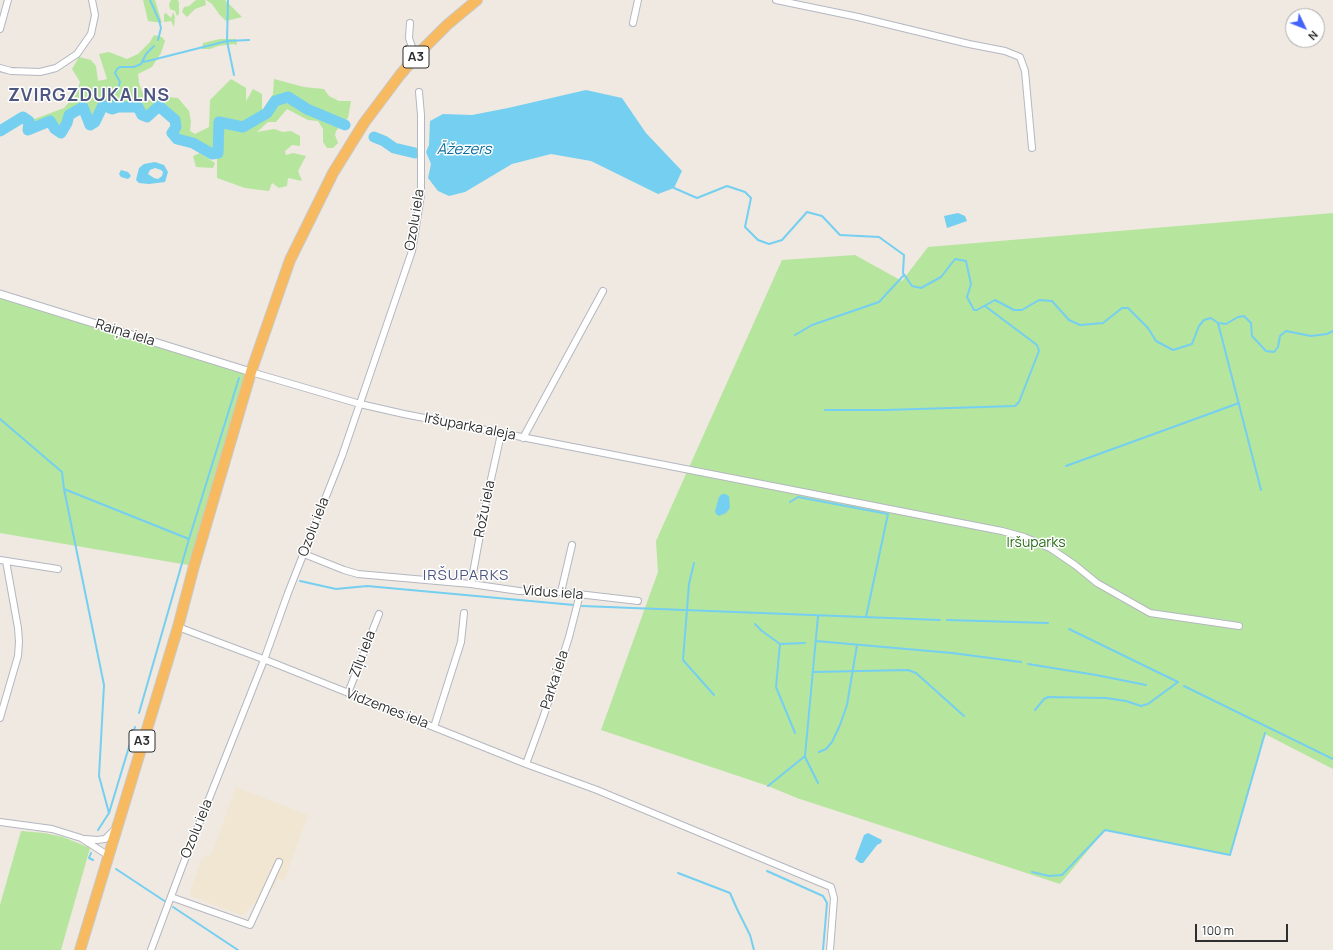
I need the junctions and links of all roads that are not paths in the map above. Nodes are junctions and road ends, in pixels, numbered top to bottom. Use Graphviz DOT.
graph roads {
  1 [pos="8,0"];
  2 [pos="92,0"];
  3 [pos="477,0"];
  4 [pos="638,0"];
  5 [pos="776,0"];
  6 [pos="410,23"];
  7 [pos="633,23"];
  8 [pos="0,29"];
  9 [pos="417,55"];
  10 [pos="0,68"];
  11 [pos="419,92"];
  12 [pos="1032,148"];
  13 [pos="604,291"];
  14 [pos="0,294"];
  15 [pos="251,372"];
  16 [pos="360,404"];
  17 [pos="501,434"];
  18 [pos="523,438"];
  19 [pos="572,545"];
  20 [pos="304,554"];
  21 [pos="3,561"];
  22 [pos="58,569"];
  23 [pos="471,584"];
  24 [pos="561,592"];
  25 [pos="580,594"];
  26 [pos="638,602"];
  27 [pos="464,613"];
  28 [pos="379,614"];
  29 [pos="1239,626"];
  30 [pos="178,627"];
  31 [pos="264,660"];
  32 [pos="348,693"];
  33 [pos="0,718"];
  34 [pos="434,727"];
  35 [pos="526,764"];
  36 [pos="0,822"];
  37 [pos="117,827"];
  38 [pos="81,838"];
  39 [pos="109,856"];
  40 [pos="279,862"];
  41 [pos="170,897"];
  42 [pos="80,950"];
  43 [pos="151,950"];
  44 [pos="830,950"];
  1 -- 8 [label="street"];
  2 -- 10 [label="street"];
  3 -- 9 [label="highway, A3"];
  4 -- 7 [label="street"];
  5 -- 12 [label="street"];
  6 -- 9 [label="street"];
  9 -- 15 [label="highway, A3"];
  11 -- 16 [label="street, Ozolu iela"];
  13 -- 18 [label="street"];
  14 -- 15 [label="street, Raiņa iela"];
  15 -- 16 [label="street, Iršuparka aleja"];
  15 -- 30 [label="highway, A3"];
  16 -- 17 [label="street, Iršuparka aleja"];
  16 -- 20 [label="street, Ozolu iela"];
  17 -- 18 [label="street, Iršuparka aleja"];
  17 -- 23 [label="street, Rožu iela"];
  18 -- 29 [label="street, Iršuparka aleja"];
  19 -- 24 [label="street"];
  20 -- 23 [label="street, Vidus iela"];
  20 -- 31 [label="street, Ozolu iela"];
  21 -- 22 [label="street"];
  21 -- 33 [label="street"];
  23 -- 24 [label="street, Vidus iela"];
  24 -- 25 [label="street, Vidus iela"];
  25 -- 26 [label="street, Vidus iela"];
  25 -- 35 [label="street, Parka iela"];
  27 -- 34 [label="street"];
  28 -- 32 [label="street, Zīļu iela"];
  30 -- 31 [label="street, Vidzemes iela"];
  30 -- 37 [label="highway, A3"];
  31 -- 32 [label="street, Vidzemes iela"];
  31 -- 41 [label="street, Ozolu iela"];
  32 -- 34 [label="street, Vidzemes iela"];
  34 -- 35 [label="street, Vidzemes iela"];
  35 -- 44 [label="street, Vidzemes iela"];
  36 -- 38 [label="street"];
  37 -- 38 [label="street"];
  37 -- 39 [label="highway, A3"];
  38 -- 39 [label="street"];
  39 -- 42 [label="highway, A3"];
  40 -- 41 [label="street"];
  41 -- 43 [label="street, Ozolu iela"];
}
